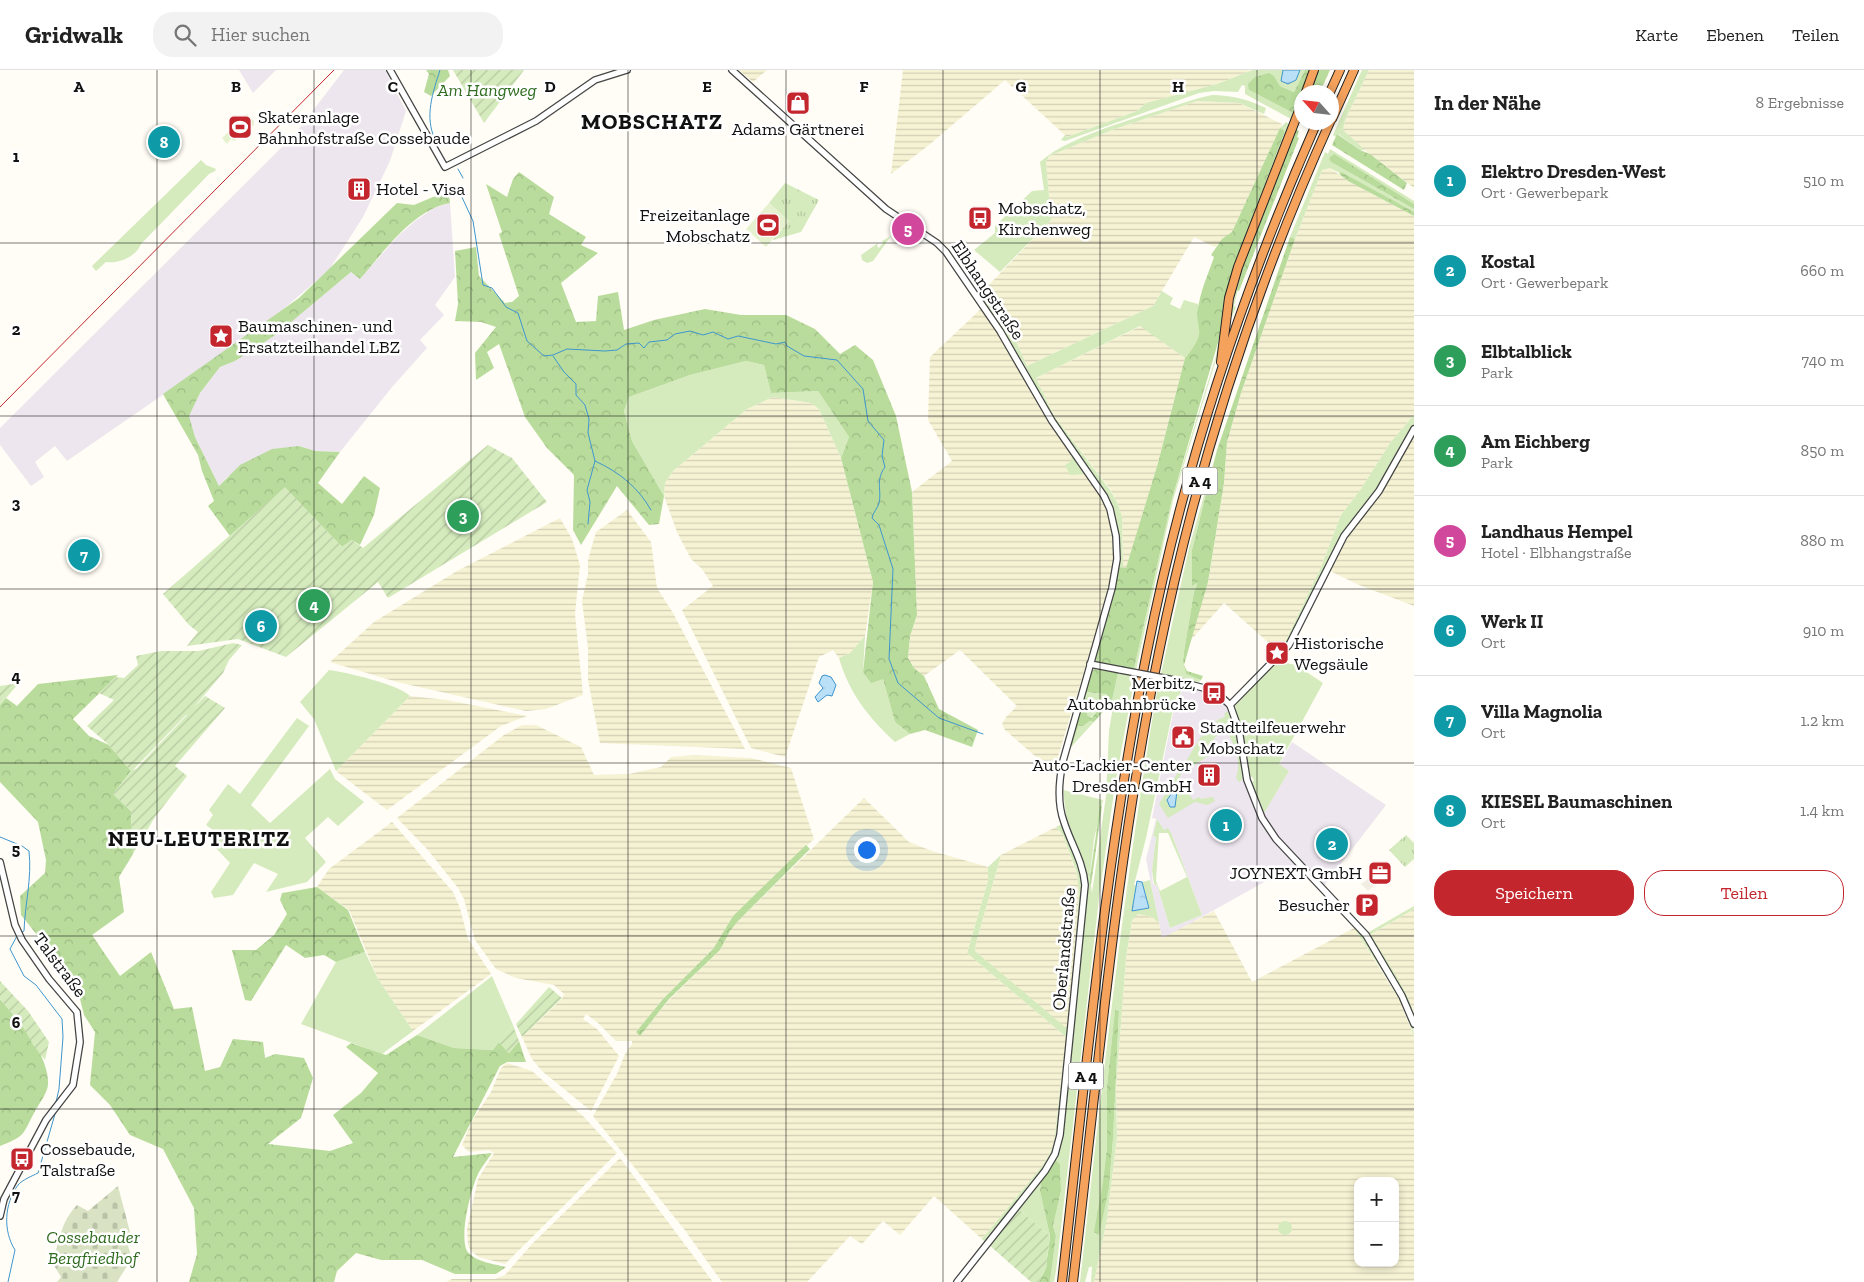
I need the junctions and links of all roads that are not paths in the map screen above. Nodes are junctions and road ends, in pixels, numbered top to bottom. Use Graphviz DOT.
graph roads {
  1 [pos="390,70"];
  2 [pos="628,70"];
  3 [pos="732,70"];
  4 [pos="1314,70"];
  5 [pos="1340,70"];
  6 [pos="1354,70"];
  7 [pos="1309,85"];
  8 [pos="1333,85"];
  9 [pos="1339,103"];
  10 [pos="1294,121"];
  11 [pos="1314,130"];
  12 [pos="1327,130"];
  13 [pos="1218,379"];
  14 [pos="1414,429"];
  15 [pos="1116,566"];
  16 [pos="1090,664"];
  17 [pos="1230,705"];
  18 [pos="0,862"];
  19 [pos="1414,1024"];
  20 [pos="0,1216"];
  21 [pos="957,1282"];
  22 [pos="1062,1282"];
  23 [pos="1073,1282"];
  1 -- 2 [label="street"];
  3 -- 15 [label="street, Elbhangstraße"];
  4 -- 7 [label="highway"];
  5 -- 8 [label="highway"];
  6 -- 9 [label="highway, A 4"];
  10 -- 13 [label="highway"];
  11 -- 13 [label="highway, A 4"];
  12 -- 23 [label="highway, A 4"];
  13 -- 22 [label="highway, A 4"];
  14 -- 17 [label="street"];
  15 -- 16 [label="street, Oberlandstraße"];
  16 -- 17 [label="street, bridge"];
  16 -- 21 [label="street, Oberlandstraße"];
  17 -- 19 [label="street"];
  18 -- 20 [label="street, Talstraße"];
}
